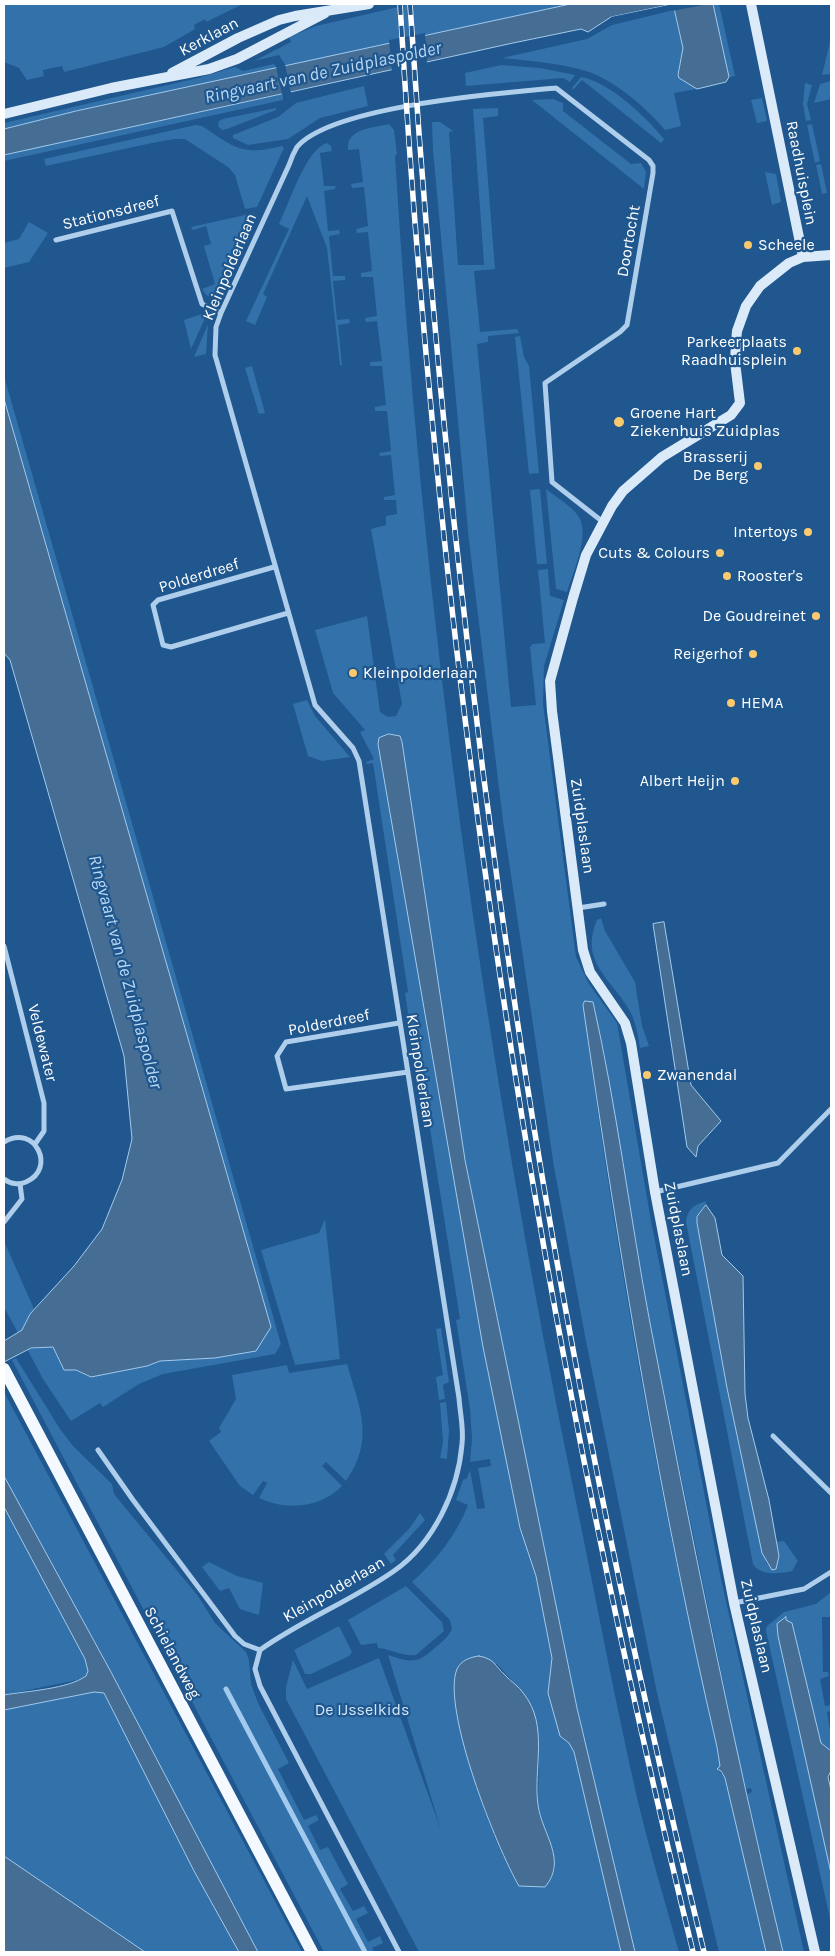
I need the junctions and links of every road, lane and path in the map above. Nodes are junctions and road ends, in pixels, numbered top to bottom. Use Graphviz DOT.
graph roads {
  1 [pos="369,4"];
  2 [pos="751,4"];
  3 [pos="325,12"];
  4 [pos="166,76"];
  5 [pos="411,105"];
  6 [pos="4,114"];
  7 [pos="56,240"];
  8 [pos="831,255"];
  9 [pos="802,257"];
  10 [pos="221,313"];
  11 [pos="603,522"];
  12 [pos="274,566"];
  13 [pos="288,613"];
  14 [pos="604,904"];
  15 [pos="578,908"];
  16 [pos="4,946"];
  17 [pos="399,1023"];
  18 [pos="408,1072"];
  19 [pos="831,1109"];
  20 [pos="826,1114"];
  21 [pos="831,1119"];
  22 [pos="4,1142"];
  23 [pos="35,1144"];
  24 [pos="4,1179"];
  25 [pos="20,1184"];
  26 [pos="655,1192"];
  27 [pos="4,1222"];
  28 [pos="4,1369"];
  29 [pos="774,1436"];
  30 [pos="98,1450"];
  31 [pos="831,1493"];
  32 [pos="831,1573"];
  33 [pos="734,1603"];
  34 [pos="260,1650"];
  35 [pos="312,1952"];
  36 [pos="399,1952"];
  37 [pos="816,1952"];
  1 -- 3 [label="street, Kerklaan"];
  2 -- 9 [label="street, Raadhuisplein"];
  3 -- 4 [label="street, Kerklaan"];
  3 -- 4 [label="street, Kerklaan"];
  4 -- 6 [label="street, Kerklaan"];
  5 -- 10 [label="street, Kleinpolderlaan"];
  5 -- 11 [label="street, Doortocht"];
  7 -- 10 [label="street, Stationsdreef"];
  8 -- 9 [label="street"];
  9 -- 11 [label="street"];
  10 -- 12 [label="street, Kleinpolderlaan"];
  11 -- 15 [label="street, Zuidplaslaan"];
  12 -- 13 [label="street, Kleinpolderlaan"];
  12 -- 13 [label="street, Polderdreef"];
  13 -- 17 [label="street, Kleinpolderlaan"];
  14 -- 15 [label="street"];
  15 -- 26 [label="street, Zuidplaslaan"];
  16 -- 23 [label="street, Veldewater"];
  17 -- 18 [label="street, Kleinpolderlaan"];
  17 -- 18 [label="street, Polderdreef"];
  18 -- 34 [label="street, Kleinpolderlaan"];
  19 -- 20 [label="street"];
  20 -- 21 [label="street"];
  20 -- 26 [label="street"];
  22 -- 23 [label="street"];
  23 -- 25 [label="street"];
  24 -- 25 [label="street"];
  25 -- 27 [label="street"];
  26 -- 33 [label="street, Zuidplaslaan"];
  28 -- 35 [label="main road, Schielandweg"];
  29 -- 31 [label="street"];
  30 -- 34 [label="street"];
  32 -- 33 [label="street"];
  33 -- 37 [label="street, Zuidplaslaan"];
  34 -- 36 [label="street"];
}
